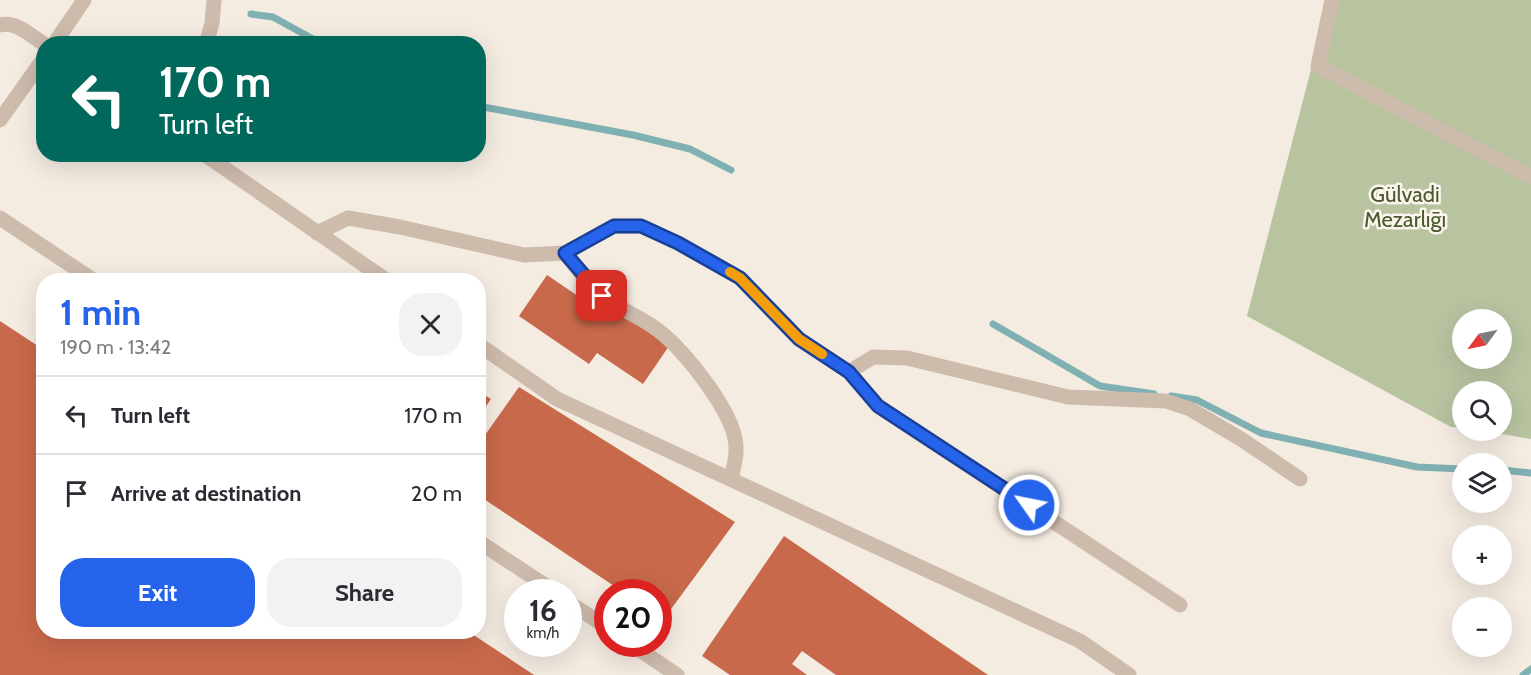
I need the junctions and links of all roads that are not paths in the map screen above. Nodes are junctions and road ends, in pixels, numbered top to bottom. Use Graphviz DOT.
graph roads {
  1 [pos="84,0"];
  2 [pos="214,0"];
  3 [pos="1332,0"];
  4 [pos="0,25"];
  5 [pos="59,36"];
  6 [pos="208,36"];
  7 [pos="36,39"];
  8 [pos="36,69"];
  9 [pos="0,120"];
  10 [pos="215,162"];
  11 [pos="1531,177"];
  12 [pos="0,218"];
  13 [pos="317,233"];
  14 [pos="565,253"];
  15 [pos="82,273"];
  16 [pos="376,273"];
  17 [pos="486,350"];
  18 [pos="849,372"];
  19 [pos="1300,478"];
  20 [pos="731,479"];
  21 [pos="486,546"];
  22 [pos="535,579"];
  23 [pos="1180,605"];
  24 [pos="650,657"];
  25 [pos="677,675"];
  26 [pos="1129,675"];
  1 -- 5 [label="lane"];
  2 -- 6 [label="lane"];
  3 -- 11 [label="lane"];
  4 -- 7 [label="lane"];
  8 -- 9 [label="lane"];
  10 -- 13 [label="lane"];
  12 -- 15 [label="lane"];
  13 -- 14 [label="lane"];
  13 -- 16 [label="lane"];
  14 -- 18 [label="lane"];
  14 -- 20 [label="lane"];
  17 -- 20 [label="lane"];
  18 -- 19 [label="lane"];
  18 -- 23 [label="lane"];
  20 -- 26 [label="lane"];
  21 -- 22 [label="lane"];
  24 -- 25 [label="lane"];
}
